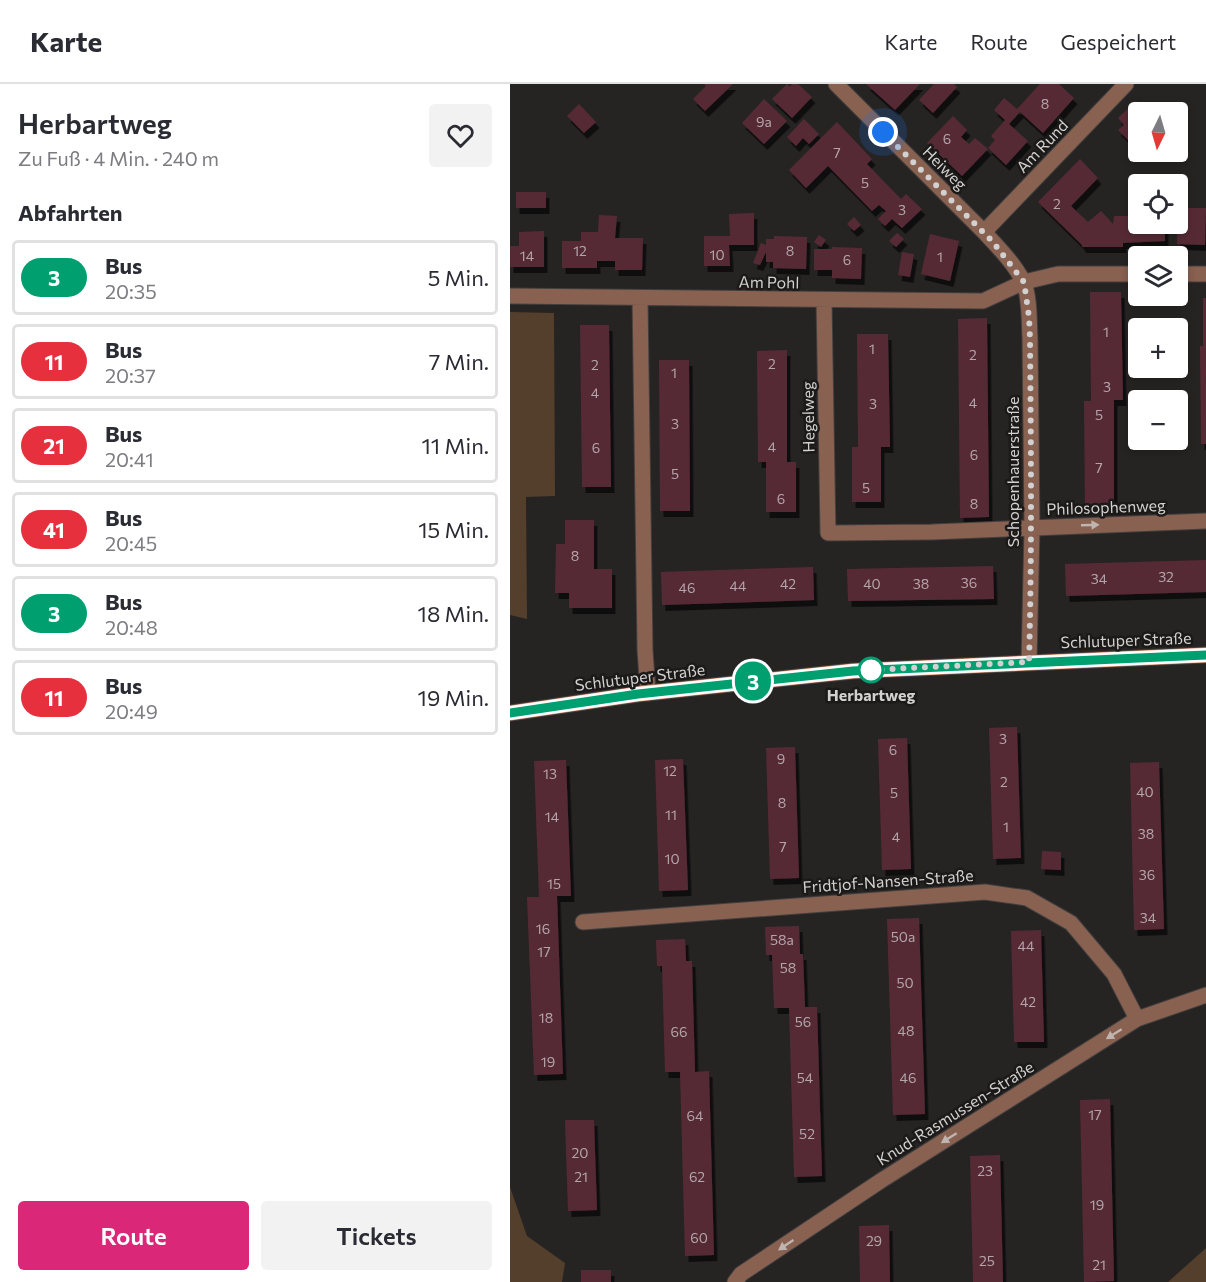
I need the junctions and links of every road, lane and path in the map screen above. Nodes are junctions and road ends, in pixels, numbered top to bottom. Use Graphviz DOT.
graph roads {
  1 [pos="836,84"];
  2 [pos="1126,84"];
  3 [pos="984,232"];
  4 [pos="1128,274"];
  5 [pos="1188,274"];
  6 [pos="1206,274"];
  7 [pos="1024,282"];
  8 [pos="510,296"];
  9 [pos="640,298"];
  10 [pos="824,301"];
  11 [pos="1206,521"];
  12 [pos="1032,528"];
  13 [pos="828,533"];
  14 [pos="1206,655"];
  15 [pos="1029,662"];
  16 [pos="648,693"];
  17 [pos="510,712"];
  18 [pos="583,922"];
  19 [pos="1206,995"];
  20 [pos="1137,1019"];
  21 [pos="735,1282"];
  1 -- 3 [label="street, Heiweg"];
  2 -- 3 [label="street, Am Rund"];
  3 -- 7 [label="street, Heiweg"];
  4 -- 7 [label="street, Am Pohl"];
  5 -- 6 [label="street"];
  7 -- 10 [label="street, Am Pohl"];
  7 -- 12 [label="street, Schopenhauerstraße"];
  8 -- 9 [label="street, Am Pohl"];
  9 -- 10 [label="street, Am Pohl"];
  9 -- 16 [label="street"];
  10 -- 13 [label="street, Hegelweg"];
  12 -- 11 [label="street, Philosophenweg, one-way"];
  12 -- 13 [label="street, Philosophenweg"];
  12 -- 15 [label="street, Schopenhauerstraße"];
  14 -- 15 [label="main road, Schlutuper Straße"];
  15 -- 16 [label="main road, Schlutuper Straße"];
  16 -- 17 [label="main road, Schlutuper Straße"];
  18 -- 20 [label="street, Fridtjof-Nansen-Straße"];
  19 -- 20 [label="street, Knud-Rasmussen-Straße"];
  20 -- 21 [label="street, Knud-Rasmussen-Straße, one-way"];
}
